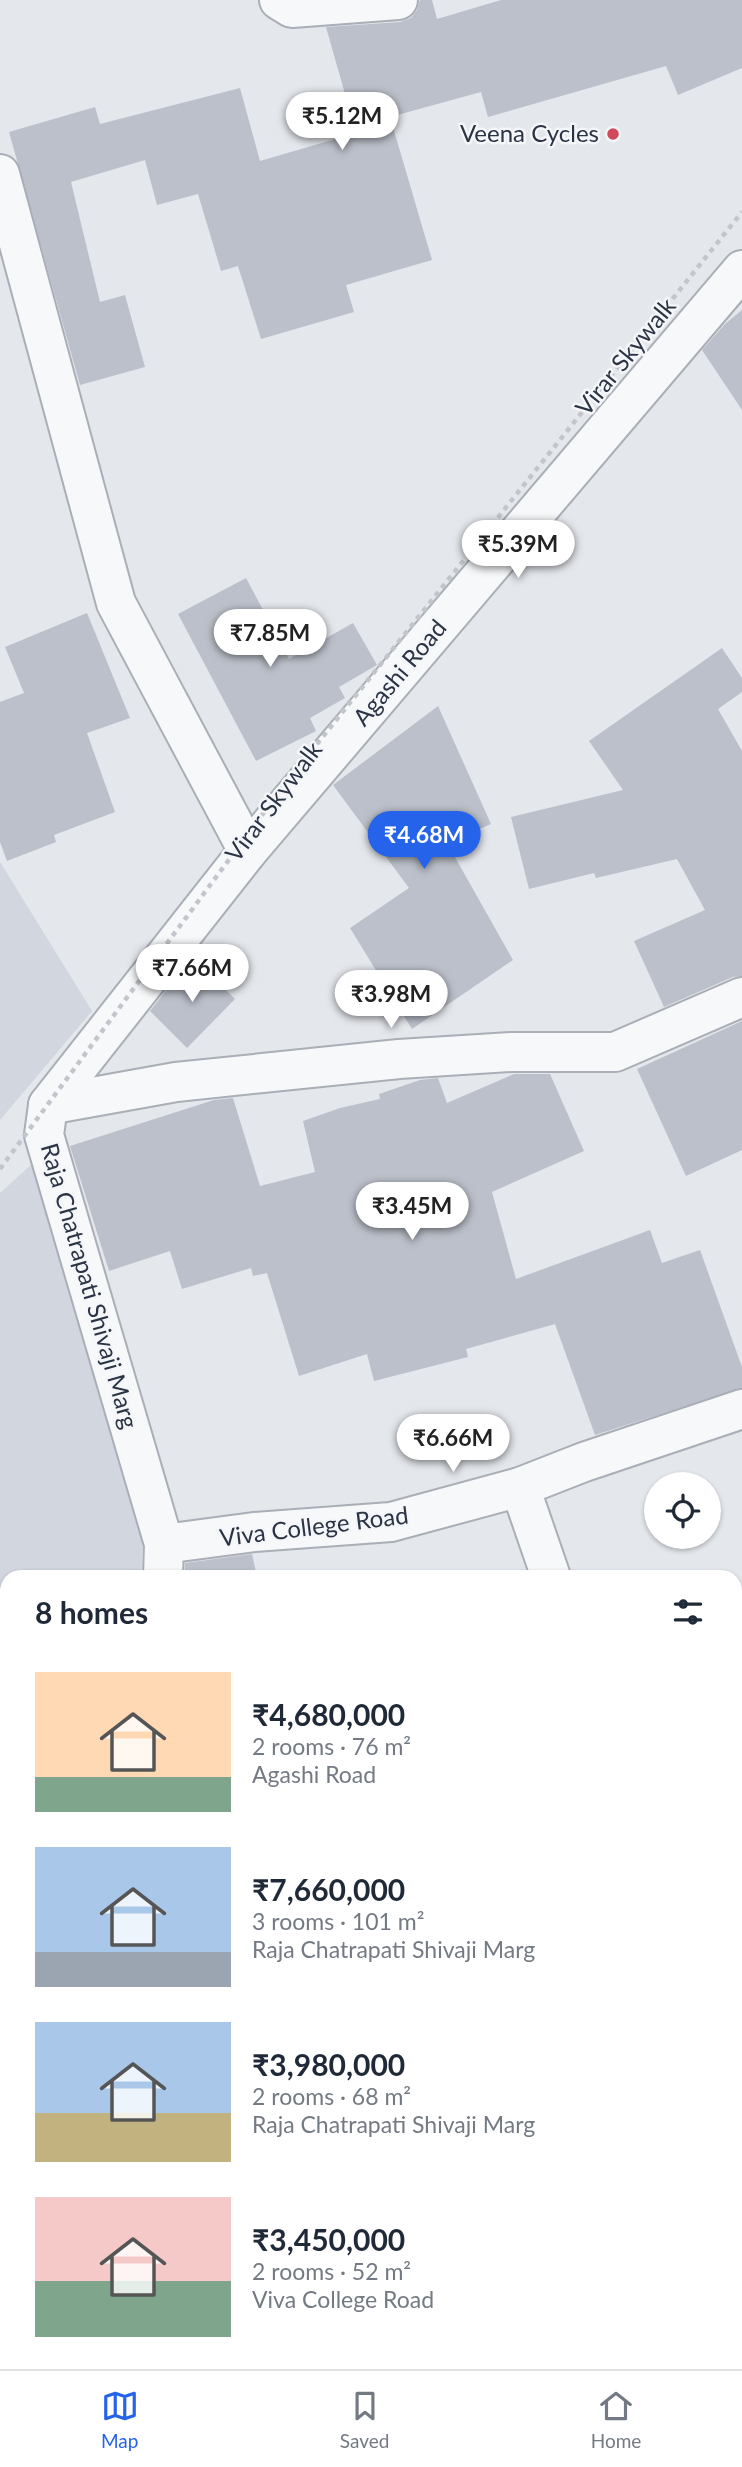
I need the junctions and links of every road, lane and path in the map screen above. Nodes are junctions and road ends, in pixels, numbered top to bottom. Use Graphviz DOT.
graph roads {
  1 [pos="279,0"];
  2 [pos="398,0"];
  3 [pos="0,174"];
  4 [pos="742,212"];
  5 [pos="742,270"];
  6 [pos="248,851"];
  7 [pos="742,997"];
  8 [pos="48,1105"];
  9 [pos="0,1170"];
  10 [pos="742,1409"];
  11 [pos="520,1487"];
  12 [pos="163,1560"];
  13 [pos="549,1570"];
  1 -- 2 [label="street"];
  3 -- 6 [label="street"];
  4 -- 9 [label="path, Virar Skywalk, bridge"];
  5 -- 6 [label="street, Agashi Road"];
  6 -- 8 [label="street"];
  7 -- 8 [label="street"];
  8 -- 12 [label="street, Raja Chatrapati Shivaji Marg"];
  10 -- 11 [label="street, Viva College Road"];
  11 -- 12 [label="street, Viva College Road"];
  11 -- 13 [label="street"];
}
